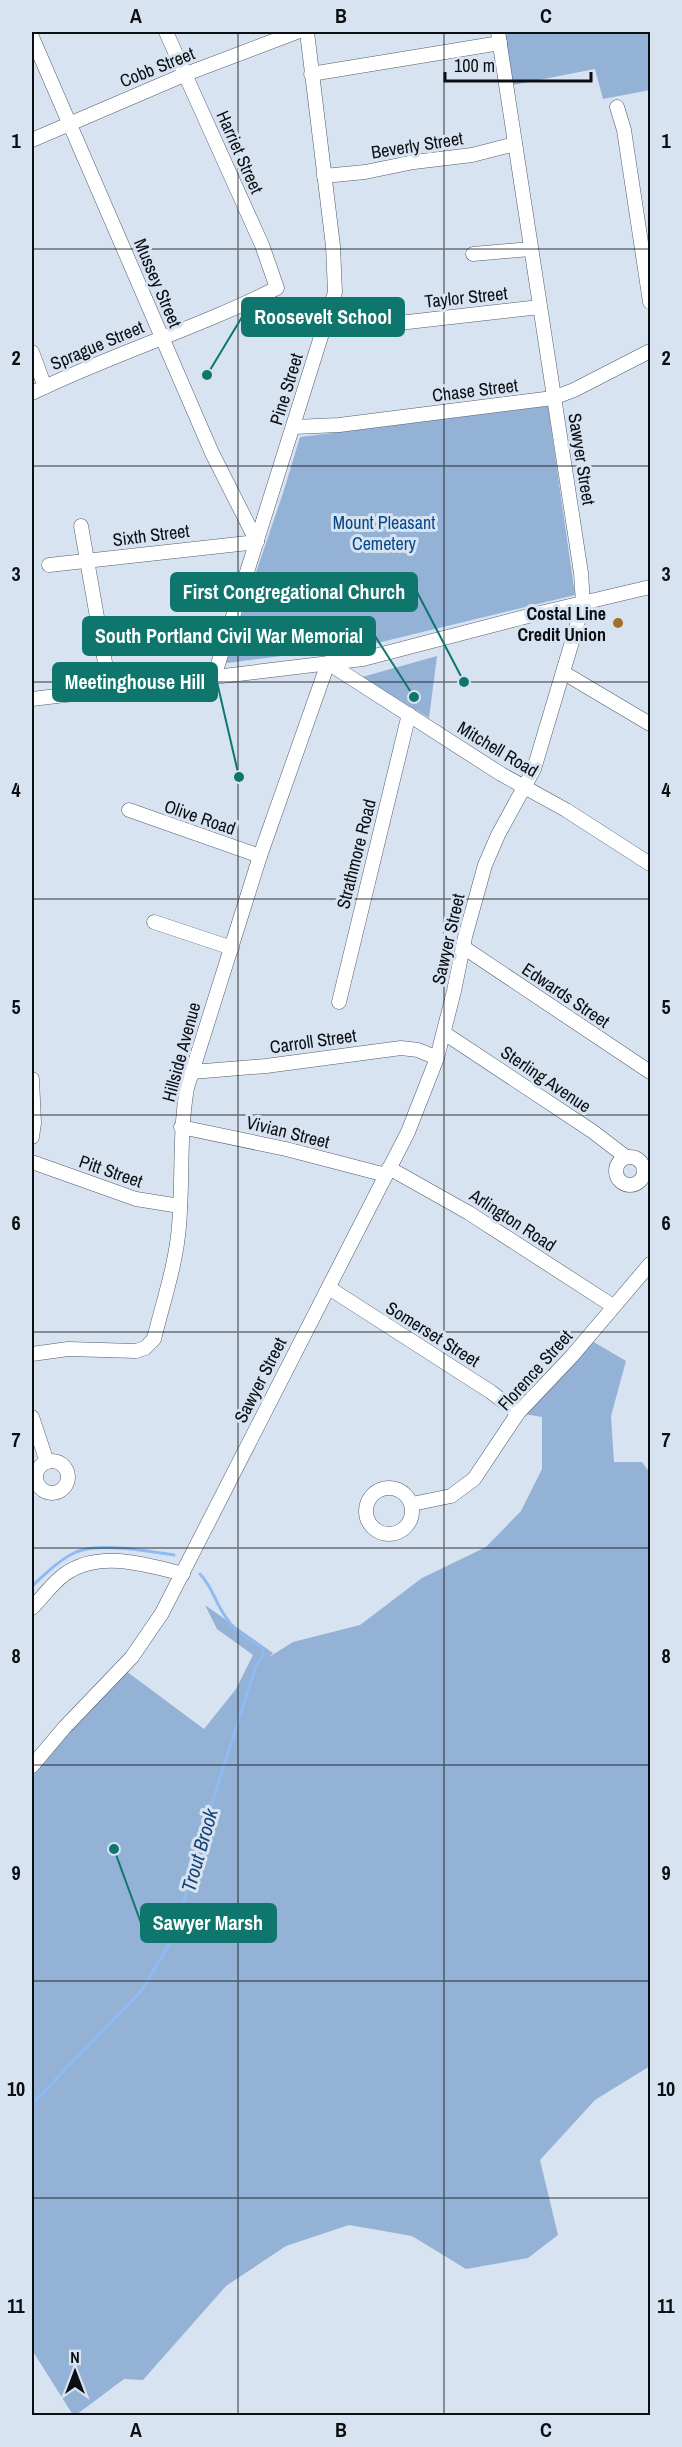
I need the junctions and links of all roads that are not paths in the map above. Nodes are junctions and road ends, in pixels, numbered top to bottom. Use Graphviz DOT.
graph roads {
  1 [pos="166,32"];
  2 [pos="297,32"];
  3 [pos="307,32"];
  4 [pos="32,37"];
  5 [pos="499,37"];
  6 [pos="261,38"];
  7 [pos="186,74"];
  8 [pos="311,74"];
  9 [pos="617,107"];
  10 [pos="69,123"];
  11 [pos="32,140"];
  12 [pos="515,144"];
  13 [pos="324,176"];
  14 [pos="530,249"];
  15 [pos="473,254"];
  16 [pos="277,288"];
  17 [pos="651,302"];
  18 [pos="540,307"];
  19 [pos="324,328"];
  20 [pos="161,337"];
  21 [pos="651,351"];
  22 [pos="32,352"];
  23 [pos="45,387"];
  24 [pos="32,393"];
  25 [pos="554,398"];
  26 [pos="294,427"];
  27 [pos="81,526"];
  28 [pos="257,542"];
  29 [pos="86,562"];
  30 [pos="49,566"];
  31 [pos="651,587"];
  32 [pos="583,603"];
  33 [pos="328,663"];
  34 [pos="564,673"];
  35 [pos="214,677"];
  36 [pos="110,691"];
  37 [pos="32,699"];
  38 [pos="409,714"];
  39 [pos="651,724"];
  40 [pos="525,786"];
  41 [pos="129,810"];
  42 [pos="260,856"];
  43 [pos="651,864"];
  44 [pos="154,922"];
  45 [pos="463,947"];
  46 [pos="232,948"];
  47 [pos="339,1002"];
  48 [pos="444,1033"];
  49 [pos="437,1058"];
  50 [pos="192,1072"];
  51 [pos="651,1072"];
  52 [pos="32,1078"];
  53 [pos="182,1127"];
  54 [pos="32,1137"];
  55 [pos="626,1157"];
  56 [pos="32,1162"];
  57 [pos="388,1172"];
  58 [pos="180,1206"];
  59 [pos="651,1264"];
  60 [pos="328,1288"];
  61 [pos="613,1306"];
  62 [pos="32,1354"];
  63 [pos="518,1413"];
  64 [pos="32,1417"];
  65 [pos="47,1461"];
  66 [pos="412,1504"];
  67 [pos="183,1574"];
  68 [pos="32,1608"];
  69 [pos="32,1766"];
  1 -- 7 [label="street, Harriet Street"];
  2 -- 6 [label="street, Cobb Street"];
  3 -- 8 [label="street, Pine Street"];
  4 -- 10 [label="street, Mussey Street"];
  5 -- 8 [label="street"];
  5 -- 12 [label="street, Sawyer Street"];
  6 -- 7 [label="street, Cobb Street"];
  7 -- 10 [label="street, Cobb Street"];
  7 -- 16 [label="street, Harriet Street"];
  8 -- 13 [label="street, Pine Street"];
  9 -- 17 [label="street"];
  10 -- 11 [label="street, Cobb Street"];
  10 -- 20 [label="street, Mussey Street"];
  12 -- 13 [label="street, Beverly Street"];
  12 -- 14 [label="street, Sawyer Street"];
  13 -- 19 [label="street, Pine Street"];
  14 -- 15 [label="street"];
  14 -- 18 [label="street, Sawyer Street"];
  16 -- 20 [label="street, Sprague Street"];
  18 -- 19 [label="street, Taylor Street"];
  18 -- 25 [label="street, Sawyer Street"];
  19 -- 26 [label="street, Pine Street"];
  20 -- 23 [label="street, Sprague Street"];
  20 -- 28 [label="street, Mussey Street"];
  21 -- 25 [label="street, Chase Street"];
  22 -- 23 [label="street"];
  23 -- 24 [label="street, Sprague Street"];
  25 -- 26 [label="street, Chase Street"];
  25 -- 32 [label="street, Sawyer Street"];
  26 -- 28 [label="street, Pine Street"];
  27 -- 29 [label="street"];
  28 -- 29 [label="street, Sixth Street"];
  28 -- 35 [label="street, Pine Street"];
  29 -- 30 [label="street, Sixth Street"];
  29 -- 36 [label="street"];
  31 -- 32 [label="street"];
  32 -- 33 [label="street"];
  32 -- 34 [label="street, Sawyer Street"];
  33 -- 35 [label="street"];
  33 -- 38 [label="street, Mitchell Road"];
  33 -- 42 [label="street, Hillside Avenue"];
  34 -- 39 [label="street"];
  34 -- 40 [label="street, Sawyer Street"];
  35 -- 36 [label="street"];
  36 -- 37 [label="street"];
  38 -- 40 [label="street, Mitchell Road"];
  38 -- 47 [label="street, Strathmore Road"];
  40 -- 43 [label="street, Mitchell Road"];
  40 -- 45 [label="street, Sawyer Street"];
  41 -- 42 [label="street, Olive Road"];
  42 -- 46 [label="street, Hillside Avenue"];
  44 -- 46 [label="street"];
  45 -- 48 [label="street, Sawyer Street"];
  45 -- 51 [label="street, Edwards Street"];
  46 -- 50 [label="street, Hillside Avenue"];
  48 -- 49 [label="street, Sawyer Street"];
  48 -- 55 [label="street, Sterling Avenue"];
  49 -- 50 [label="street, Carroll Street"];
  49 -- 57 [label="street, Sawyer Street"];
  50 -- 53 [label="street, Hillside Avenue"];
  52 -- 54 [label="street"];
  53 -- 57 [label="street, Vivian Street"];
  53 -- 58 [label="street, Hillside Avenue"];
  56 -- 58 [label="street, Pitt Street"];
  57 -- 60 [label="street, Sawyer Street"];
  57 -- 61 [label="street, Arlington Road"];
  58 -- 62 [label="street, Hillside Avenue"];
  59 -- 61 [label="street, Florence Street"];
  60 -- 63 [label="street, Somerset Street"];
  60 -- 67 [label="street, Sawyer Street"];
  61 -- 63 [label="street, Florence Street"];
  63 -- 66 [label="street, Florence Street"];
  64 -- 65 [label="street"];
  67 -- 68 [label="street"];
  67 -- 69 [label="street, Sawyer Street"];
}
